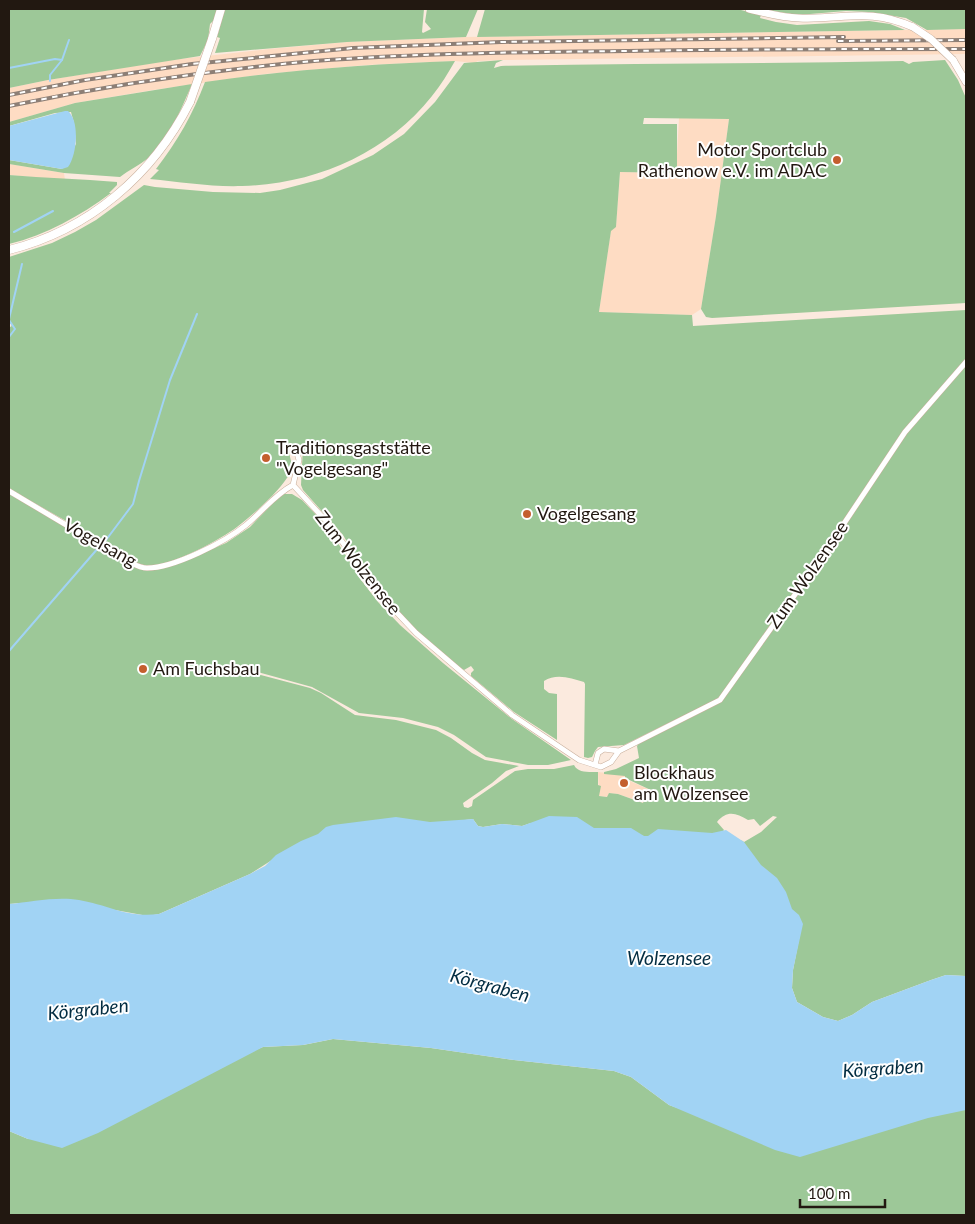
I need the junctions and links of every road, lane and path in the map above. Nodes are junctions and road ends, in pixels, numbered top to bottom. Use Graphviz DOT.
graph roads {
  1 [pos="221,9"];
  2 [pos="749,9"];
  3 [pos="966,82"];
  4 [pos="9,250"];
  5 [pos="966,362"];
  6 [pos="296,453"];
  7 [pos="293,485"];
  8 [pos="9,491"];
  9 [pos="619,751"];
  10 [pos="595,765"];
  1 -- 4 [label="main road, bridge"];
  2 -- 3 [label="main road, bridge"];
  5 -- 9 [label="street, Zum Wolzensee"];
  6 -- 7 [label="street"];
  7 -- 8 [label="street, Vogelsang"];
  7 -- 10 [label="street, Zum Wolzensee"];
  9 -- 10 [label="street, Zum Wolzensee"];
  9 -- 10 [label="street, Zum Wolzensee"];
}
